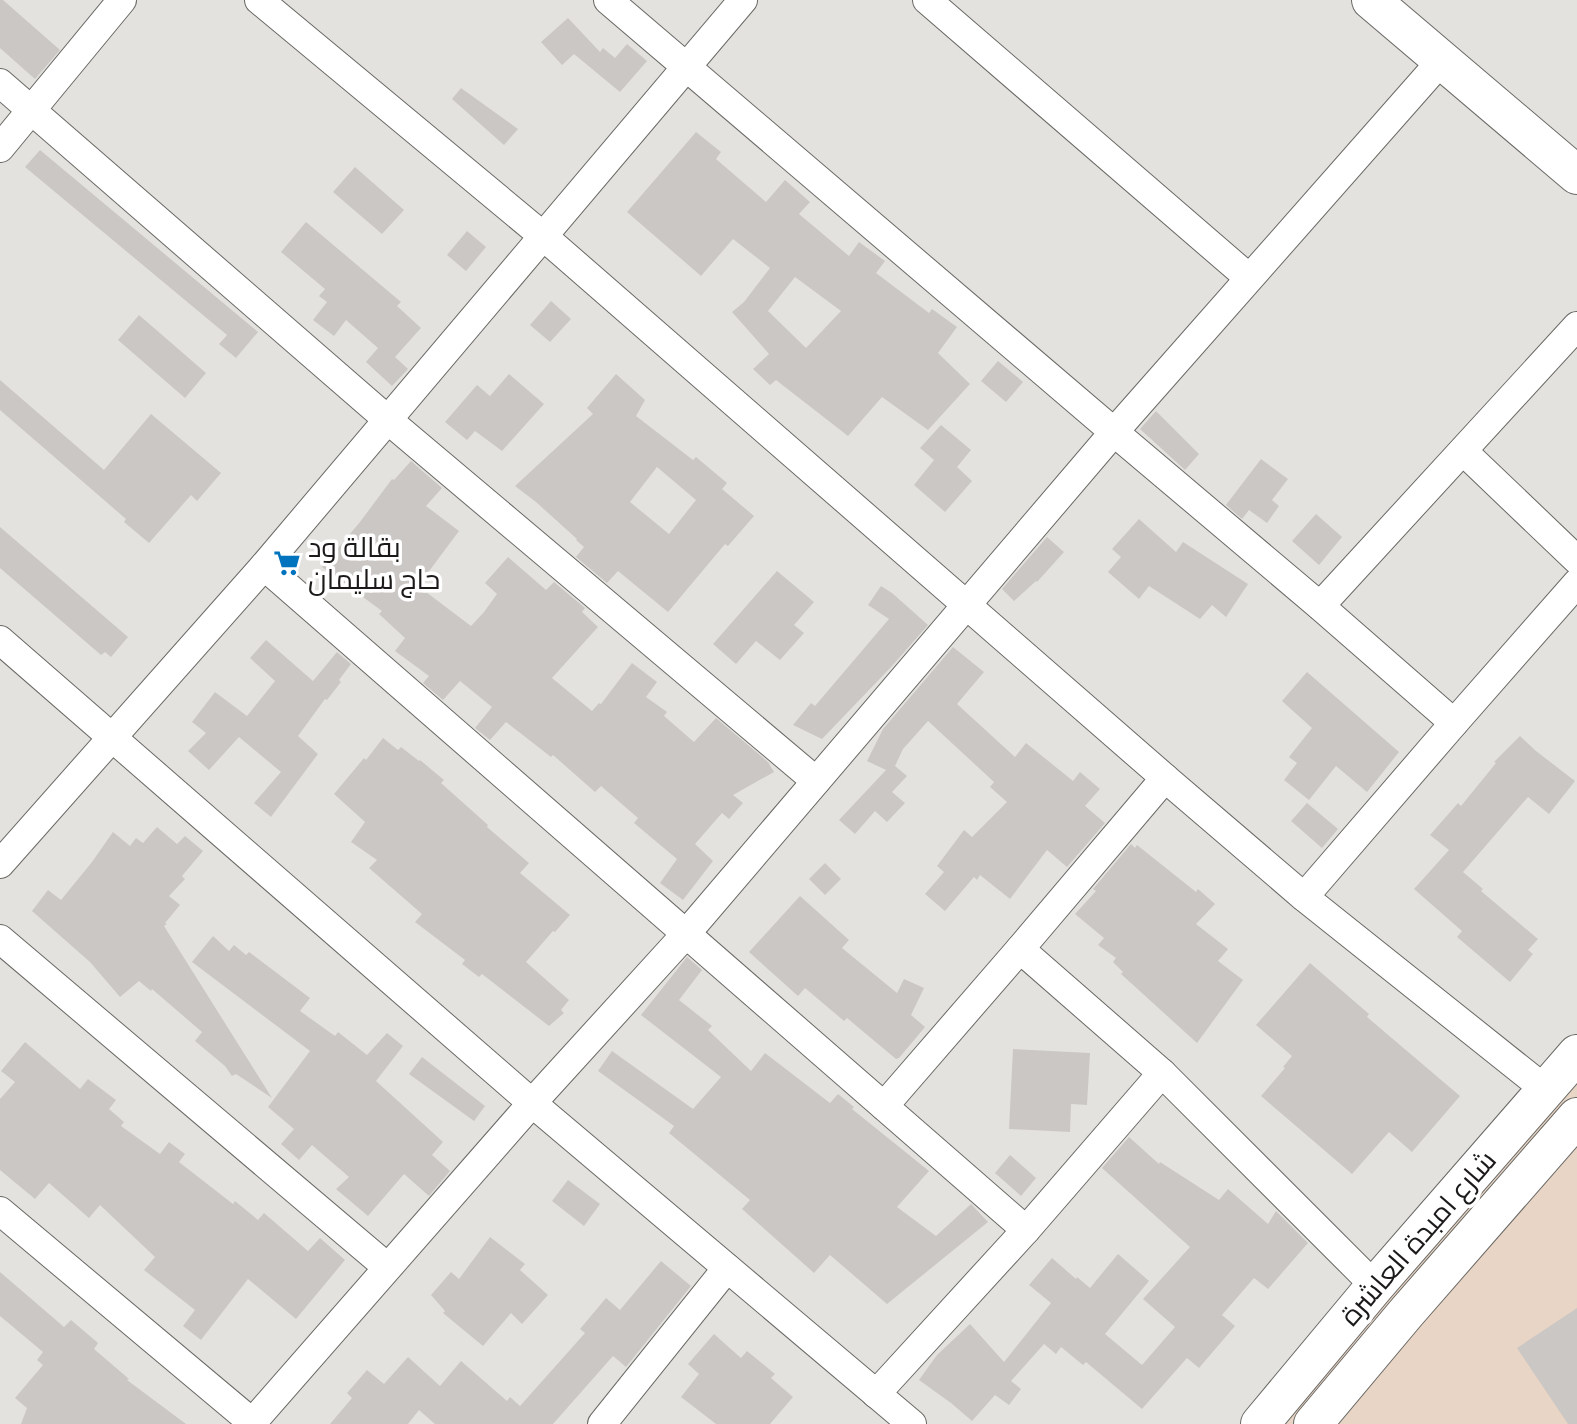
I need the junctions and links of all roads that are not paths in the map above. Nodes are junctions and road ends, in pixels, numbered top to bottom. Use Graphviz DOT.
graph roads {
  1 [pos="122,0"];
  2 [pos="259,0"];
  3 [pos="608,0"];
  4 [pos="743,0"];
  5 [pos="927,0"];
  6 [pos="1371,0"];
  7 [pos="1442,60"];
  8 [pos="687,67"];
  9 [pos="0,83"];
  10 [pos="31,111"];
  11 [pos="0,148"];
  12 [pos="1577,175"];
  13 [pos="543,236"];
  14 [pos="1249,278"];
  15 [pos="1577,326"];
  16 [pos="388,420"];
  17 [pos="1114,432"];
  18 [pos="1463,451"];
  19 [pos="1577,560"];
  20 [pos="264,566"];
  21 [pos="1577,583"];
  22 [pos="967,605"];
  23 [pos="1320,606"];
  24 [pos="0,640"];
  25 [pos="1454,723"];
  26 [pos="112,737"];
  27 [pos="1165,778"];
  28 [pos="817,781"];
  29 [pos="0,864"];
  30 [pos="1304,897"];
  31 [pos="685,934"];
  32 [pos="0,939"];
  33 [pos="1020,950"];
  34 [pos="1577,1054"];
  35 [pos="1162,1073"];
  36 [pos="1546,1090"];
  37 [pos="532,1103"];
  38 [pos="884,1106"];
  39 [pos="1577,1116"];
  40 [pos="0,1211"];
  41 [pos="1026,1230"];
  42 [pos="387,1267"];
  43 [pos="727,1268"];
  44 [pos="1375,1286"];
  45 [pos="876,1394"];
  46 [pos="252,1424"];
  47 [pos="602,1424"];
  48 [pos="912,1424"];
  49 [pos="1260,1424"];
  50 [pos="1313,1424"];
  1 -- 10 [label="street"];
  2 -- 13 [label="street"];
  3 -- 8 [label="street"];
  4 -- 8 [label="street"];
  5 -- 14 [label="street"];
  6 -- 7 [label="main road"];
  7 -- 12 [label="main road"];
  7 -- 14 [label="street"];
  8 -- 13 [label="street"];
  8 -- 17 [label="street"];
  9 -- 10 [label="street"];
  10 -- 11 [label="street"];
  10 -- 16 [label="street"];
  13 -- 16 [label="street"];
  13 -- 22 [label="street"];
  14 -- 17 [label="street"];
  15 -- 18 [label="street"];
  16 -- 20 [label="street"];
  16 -- 28 [label="street"];
  17 -- 22 [label="street"];
  17 -- 23 [label="street"];
  18 -- 19 [label="street"];
  18 -- 23 [label="street"];
  20 -- 26 [label="street"];
  20 -- 31 [label="street"];
  21 -- 25 [label="street"];
  22 -- 27 [label="street"];
  22 -- 28 [label="street"];
  23 -- 25 [label="street"];
  24 -- 26 [label="street"];
  25 -- 30 [label="street"];
  26 -- 29 [label="street"];
  26 -- 37 [label="street"];
  27 -- 30 [label="street"];
  27 -- 33 [label="street"];
  28 -- 31 [label="street"];
  30 -- 36 [label="street"];
  31 -- 37 [label="street"];
  31 -- 38 [label="street"];
  32 -- 42 [label="street"];
  33 -- 35 [label="street"];
  33 -- 38 [label="street"];
  34 -- 36 [label="main road, شارع امبدة العاشرة"];
  35 -- 41 [label="street"];
  35 -- 44 [label="street"];
  36 -- 44 [label="main road, شارع امبدة العاشرة"];
  37 -- 42 [label="street"];
  37 -- 43 [label="street"];
  38 -- 41 [label="street"];
  39 -- 50 [label="main road, شارع امبدة العاشرة"];
  40 -- 46 [label="street"];
  41 -- 45 [label="street"];
  42 -- 46 [label="street"];
  43 -- 45 [label="street"];
  43 -- 47 [label="street"];
  44 -- 49 [label="main road, شارع امبدة العاشرة"];
  45 -- 48 [label="street"];
}
